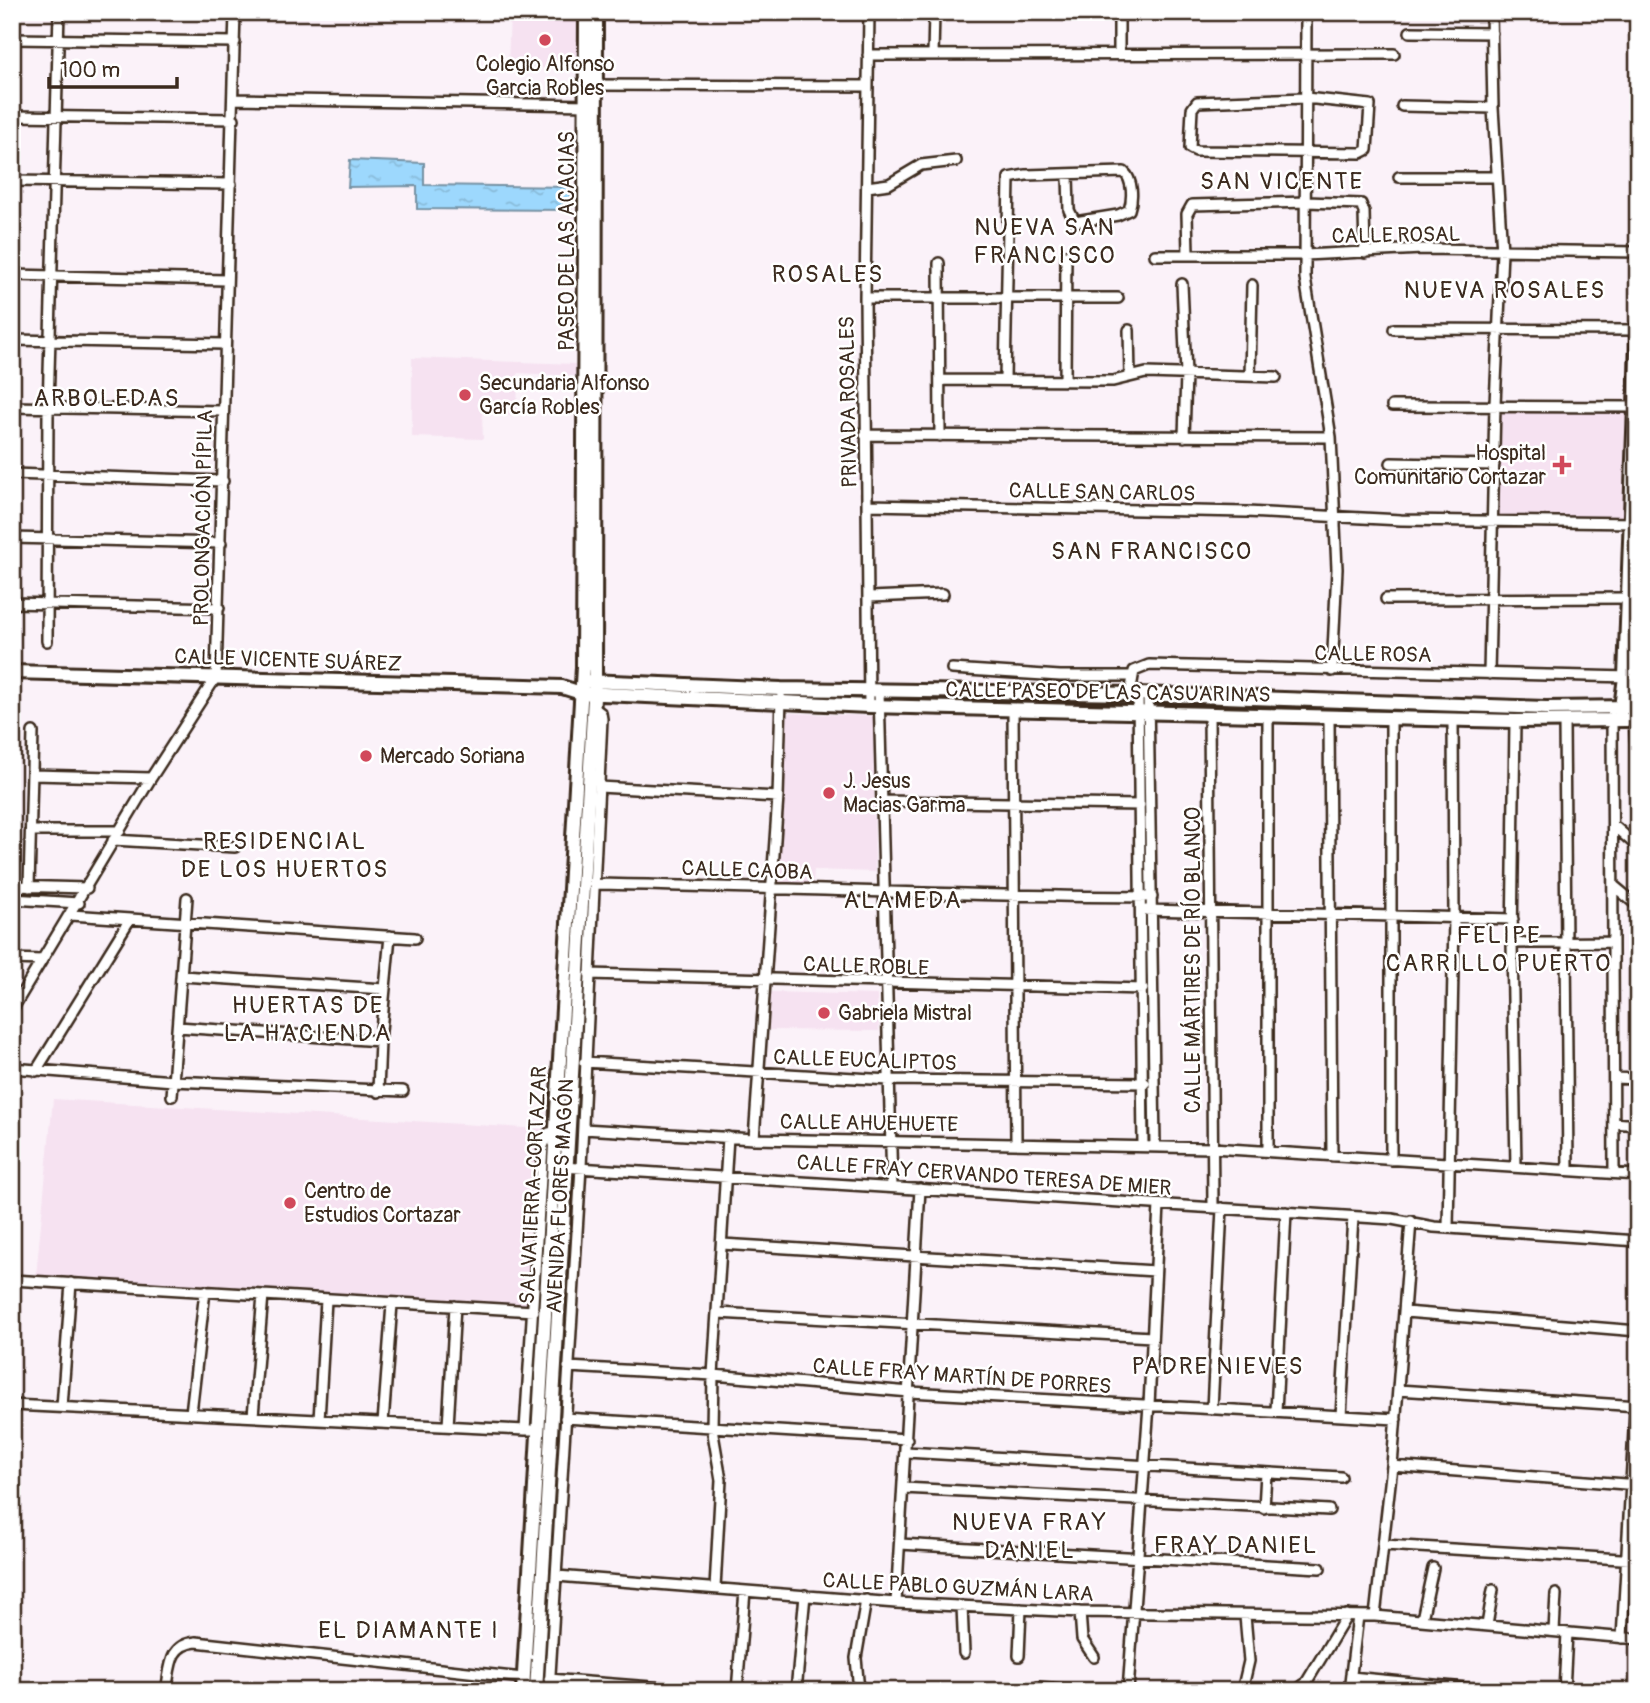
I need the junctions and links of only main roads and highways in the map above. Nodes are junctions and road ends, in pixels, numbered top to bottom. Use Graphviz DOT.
graph roads {
  1 [pos="586,12"];
  2 [pos="596,12"];
  3 [pos="591,85"];
  4 [pos="1638,324"];
  5 [pos="1637,331"];
  6 [pos="1636,407"];
  7 [pos="1634,523"];
  8 [pos="1638,543"];
  9 [pos="1632,598"];
  10 [pos="12,672"];
  11 [pos="589,691"];
  12 [pos="1626,714"];
  13 [pos="562,1131"];
  14 [pos="560,1167"];
  15 [pos="523,1684"];
  16 [pos="536,1691"];
  1 -- 3 [label="main road, PASEO DE LAS ACACIAS"];
  2 -- 3 [label="main road, PASEO DE LAS ACACIAS"];
  3 -- 11 [label="main road, PASEO DE LAS ACACIAS"];
  4 -- 5 [label="main road"];
  5 -- 6 [label="main road"];
  6 -- 7 [label="main road"];
  7 -- 9 [label="main road"];
  8 -- 9 [label="main road"];
  9 -- 12 [label="main road"];
  10 -- 11 [label="main road, CALLE VICENTE SUÁREZ"];
  11 -- 12 [label="main road, CALLE PASEO DE LAS CASUARINAS"];
  11 -- 12 [label="main road, CALLE PASEO DE LAS CASUARINAS"];
  11 -- 13 [label="main road, SALVATIERRA-CORTAZAR"];
  11 -- 13 [label="main road, SALVATIERRA-CORTAZAR"];
  13 -- 14 [label="main road, SALVATIERRA-CORTAZAR"];
  14 -- 15 [label="main road, SALVATIERRA-CORTAZAR"];
  14 -- 16 [label="main road, SALVATIERRA-CORTAZAR"];
}
